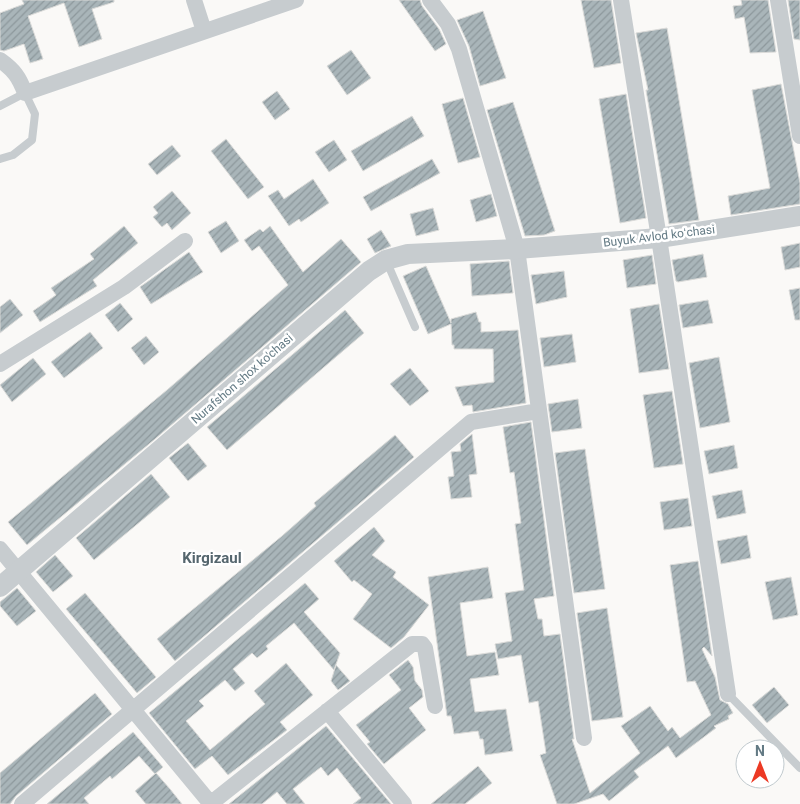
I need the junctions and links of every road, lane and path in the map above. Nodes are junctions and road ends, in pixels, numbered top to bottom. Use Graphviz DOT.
graph roads {
  1 [pos="194,0"];
  2 [pos="296,0"];
  3 [pos="430,0"];
  4 [pos="621,0"];
  5 [pos="778,0"];
  6 [pos="204,31"];
  7 [pos="0,60"];
  8 [pos="24,93"];
  9 [pos="0,106"];
  10 [pos="800,136"];
  11 [pos="0,160"];
  12 [pos="800,216"];
  13 [pos="659,238"];
  14 [pos="185,241"];
  15 [pos="517,249"];
  16 [pos="386,260"];
  17 [pos="415,326"];
  18 [pos="0,364"];
  19 [pos="539,411"];
  20 [pos="0,550"];
  21 [pos="17,572"];
  22 [pos="0,587"];
  23 [pos="728,694"];
  24 [pos="435,706"];
  25 [pos="132,711"];
  26 [pos="328,711"];
  27 [pos="584,738"];
  28 [pos="800,768"];
  29 [pos="22,804"];
  30 [pos="210,804"];
  31 [pos="404,804"];
  1 -- 6 [label="street"];
  2 -- 6 [label="street"];
  3 -- 15 [label="street"];
  4 -- 13 [label="street"];
  5 -- 10 [label="street"];
  6 -- 8 [label="street"];
  7 -- 8 [label="street"];
  8 -- 9 [label="lane"];
  8 -- 11 [label="lane"];
  12 -- 13 [label="street, Buyuk Avlod koʻchasi"];
  13 -- 15 [label="street, Buyuk Avlod koʻchasi"];
  13 -- 23 [label="street"];
  14 -- 18 [label="street"];
  15 -- 16 [label="street, Nurafshon shox ko'chasi"];
  15 -- 19 [label="street"];
  16 -- 17 [label="lane"];
  16 -- 21 [label="street, Nurafshon shox ko'chasi"];
  19 -- 25 [label="street"];
  19 -- 27 [label="street"];
  20 -- 21 [label="street"];
  21 -- 22 [label="street, Nurafshon shox ko'chasi"];
  21 -- 25 [label="street"];
  23 -- 28 [label="lane"];
  24 -- 26 [label="street"];
  25 -- 29 [label="street"];
  25 -- 30 [label="street"];
  26 -- 30 [label="street"];
  26 -- 31 [label="street"];
}
